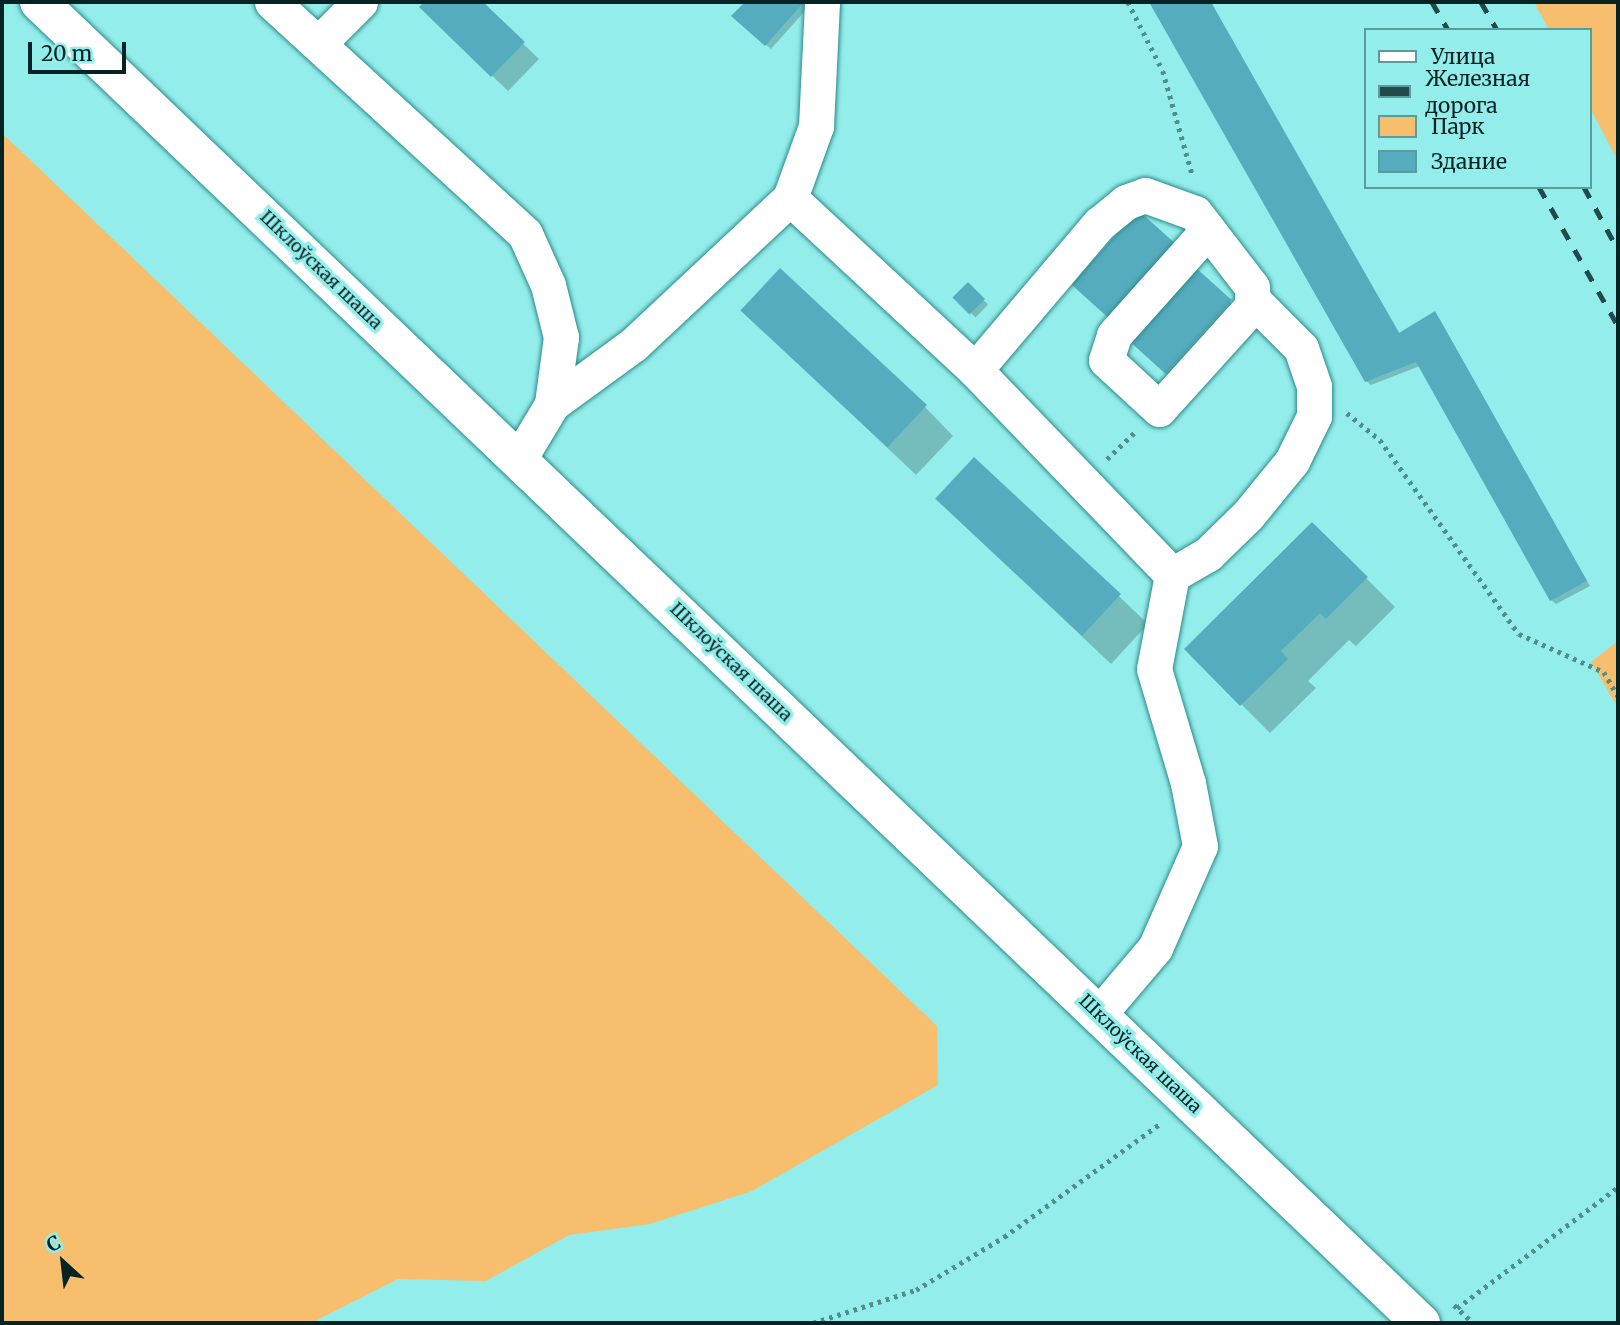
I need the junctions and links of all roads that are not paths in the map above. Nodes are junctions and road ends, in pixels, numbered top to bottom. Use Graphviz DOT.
graph roads {
  1 [pos="39,2"];
  2 [pos="272,2"];
  3 [pos="360,2"];
  4 [pos="822,2"];
  5 [pos="319,43"];
  6 [pos="790,198"];
  7 [pos="1208,230"];
  8 [pos="1252,299"];
  9 [pos="975,370"];
  10 [pos="552,404"];
  11 [pos="519,459"];
  12 [pos="1172,575"];
  13 [pos="1099,1014"];
  14 [pos="1421,1323"];
  1 -- 11 [label="main road, Шклоўская шаша"];
  2 -- 5 [label="lane"];
  3 -- 5 [label="lane"];
  4 -- 6 [label="lane"];
  5 -- 10 [label="lane"];
  6 -- 9 [label="lane"];
  6 -- 10 [label="lane"];
  7 -- 8 [label="lane"];
  7 -- 8 [label="lane"];
  7 -- 9 [label="lane"];
  8 -- 12 [label="lane"];
  9 -- 12 [label="lane"];
  10 -- 11 [label="lane"];
  11 -- 13 [label="main road, Шклоўская шаша"];
  12 -- 13 [label="lane"];
  13 -- 14 [label="main road, Шклоўская шаша"];
}
